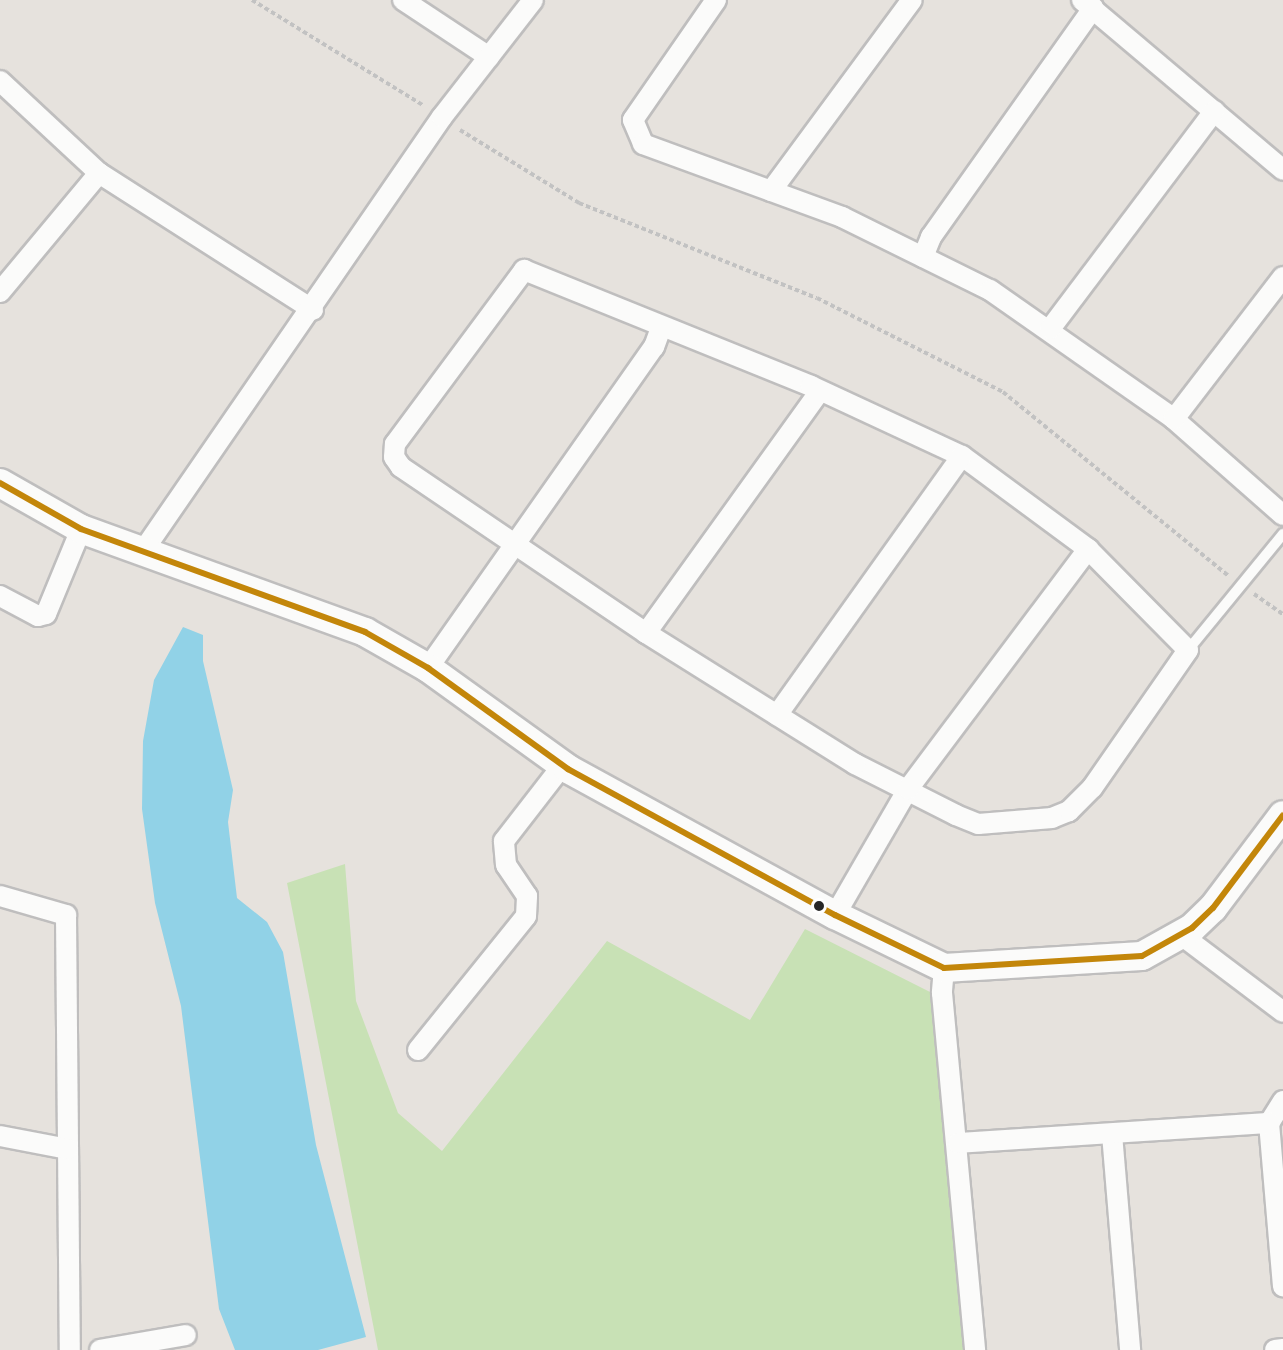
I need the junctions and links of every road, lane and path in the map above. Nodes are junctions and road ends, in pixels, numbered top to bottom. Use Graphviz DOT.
graph roads {
  1 [pos="252,0"];
  2 [pos="404,0"];
  3 [pos="533,0"];
  4 [pos="716,0"];
  5 [pos="912,0"];
  6 [pos="1088,4"];
  7 [pos="489,57"];
  8 [pos="0,81"];
  9 [pos="1214,111"];
  10 [pos="442,117"];
  11 [pos="1283,170"];
  12 [pos="99,173"];
  13 [pos="771,191"];
  14 [pos="923,257"];
  15 [pos="1283,277"];
  16 [pos="0,292"];
  17 [pos="313,310"];
  18 [pos="661,328"];
  19 [pos="1050,329"];
  20 [pos="820,391"];
  21 [pos="1174,419"];
  22 [pos="962,456"];
  23 [pos="0,483"];
  24 [pos="1283,515"];
  25 [pos="81,529"];
  26 [pos="1283,534"];
  27 [pos="512,547"];
  28 [pos="1088,549"];
  29 [pos="143,552"];
  30 [pos="1242,586"];
  31 [pos="0,596"];
  32 [pos="1283,614"];
  33 [pos="646,633"];
  34 [pos="1188,650"];
  35 [pos="428,668"];
  36 [pos="777,715"];
  37 [pos="563,765"];
  38 [pos="908,789"];
  39 [pos="1283,815"];
  40 [pos="0,896"];
  41 [pos="835,915"];
  42 [pos="1180,934"];
  43 [pos="944,968"];
  44 [pos="1283,1012"];
  45 [pos="418,1050"];
  46 [pos="1283,1101"];
  47 [pos="1269,1123"];
  48 [pos="1112,1134"];
  49 [pos="0,1136"];
  50 [pos="958,1143"];
  51 [pos="68,1149"];
  52 [pos="1283,1286"];
  53 [pos="186,1335"];
  54 [pos="1283,1349"];
  55 [pos="70,1350"];
  56 [pos="100,1350"];
  57 [pos="975,1350"];
  58 [pos="1130,1350"];
  59 [pos="1275,1350"];
  1 -- 10 [label="path"];
  2 -- 7 [label="street"];
  3 -- 7 [label="street"];
  4 -- 13 [label="street"];
  5 -- 13 [label="street"];
  6 -- 9 [label="street"];
  6 -- 14 [label="street"];
  7 -- 10 [label="street"];
  8 -- 12 [label="street"];
  9 -- 11 [label="street"];
  9 -- 19 [label="street"];
  10 -- 17 [label="street"];
  10 -- 30 [label="path"];
  12 -- 16 [label="street"];
  12 -- 17 [label="street"];
  13 -- 14 [label="street"];
  14 -- 19 [label="street"];
  15 -- 21 [label="street"];
  17 -- 29 [label="street"];
  18 -- 20 [label="street"];
  18 -- 27 [label="street"];
  18 -- 27 [label="street"];
  19 -- 21 [label="street"];
  20 -- 22 [label="street"];
  20 -- 33 [label="street"];
  21 -- 24 [label="street"];
  22 -- 28 [label="street"];
  22 -- 36 [label="street"];
  23 -- 25 [label="street"];
  25 -- 29 [label="street"];
  25 -- 31 [label="street"];
  26 -- 30 [label="lane"];
  27 -- 33 [label="street"];
  27 -- 35 [label="street"];
  28 -- 34 [label="street"];
  28 -- 38 [label="street"];
  29 -- 35 [label="street"];
  30 -- 32 [label="path"];
  30 -- 34 [label="lane"];
  33 -- 36 [label="street"];
  34 -- 38 [label="street"];
  35 -- 37 [label="street"];
  36 -- 38 [label="street"];
  37 -- 41 [label="street"];
  37 -- 45 [label="street"];
  38 -- 41 [label="street"];
  39 -- 42 [label="street"];
  40 -- 51 [label="street"];
  41 -- 43 [label="street"];
  42 -- 43 [label="street"];
  42 -- 44 [label="street"];
  43 -- 50 [label="street"];
  46 -- 47 [label="street"];
  47 -- 48 [label="street"];
  47 -- 52 [label="street"];
  48 -- 50 [label="street"];
  48 -- 58 [label="street"];
  49 -- 51 [label="street"];
  50 -- 57 [label="street"];
  51 -- 55 [label="street"];
  53 -- 56 [label="street"];
  54 -- 59 [label="street"];
}
